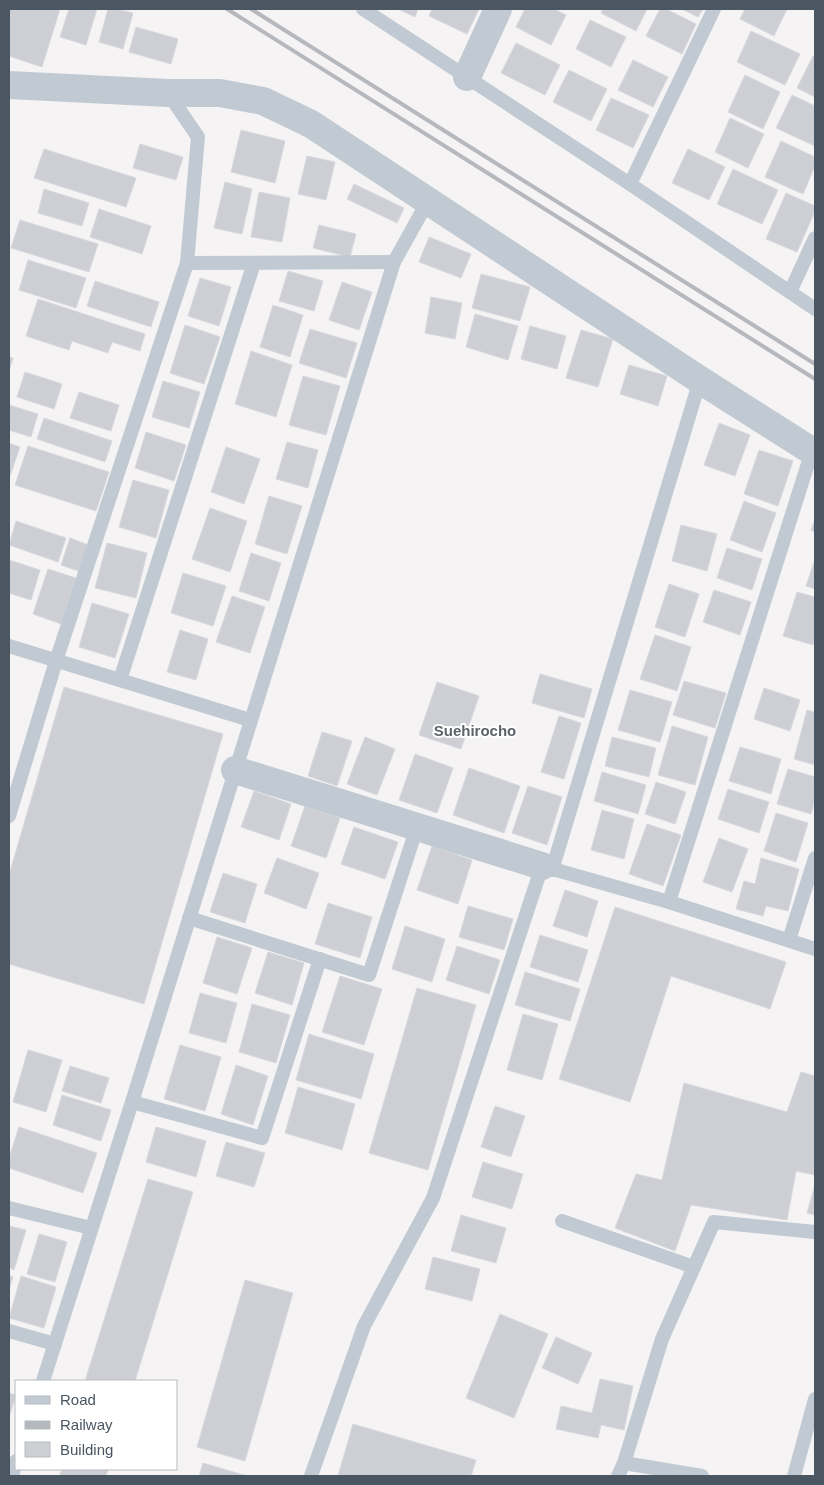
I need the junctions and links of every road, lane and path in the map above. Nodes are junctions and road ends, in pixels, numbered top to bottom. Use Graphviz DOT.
graph roads {
  1 [pos="363,9"];
  2 [pos="498,9"];
  3 [pos="714,9"];
  4 [pos="467,76"];
  5 [pos="9,85"];
  6 [pos="168,93"];
  7 [pos="630,184"];
  8 [pos="428,201"];
  9 [pos="815,238"];
  10 [pos="187,262"];
  11 [pos="394,262"];
  12 [pos="254,263"];
  13 [pos="790,292"];
  14 [pos="815,308"];
  15 [pos="700,380"];
  16 [pos="814,452"];
  17 [pos="9,646"];
  18 [pos="56,662"];
  19 [pos="120,680"];
  20 [pos="250,720"];
  21 [pos="235,770"];
  22 [pos="9,816"];
  23 [pos="417,827"];
  24 [pos="815,858"];
  25 [pos="547,868"];
  26 [pos="670,902"];
  27 [pos="189,918"];
  28 [pos="789,940"];
  29 [pos="815,949"];
  30 [pos="320,959"];
  31 [pos="132,1102"];
  32 [pos="9,1208"];
  33 [pos="562,1221"];
  34 [pos="91,1228"];
  35 [pos="815,1232"];
  36 [pos="694,1267"];
  37 [pos="9,1331"];
  38 [pos="55,1344"];
  39 [pos="43,1380"];
  40 [pos="815,1399"];
  41 [pos="624,1463"];
  42 [pos="311,1476"];
  43 [pos="618,1476"];
  44 [pos="702,1476"];
  45 [pos="794,1476"];
  1 -- 4 [label="lane"];
  2 -- 4 [label="street"];
  3 -- 7 [label="lane"];
  4 -- 7 [label="lane"];
  5 -- 6 [label="street"];
  6 -- 8 [label="street"];
  6 -- 10 [label="lane"];
  7 -- 13 [label="lane"];
  8 -- 11 [label="lane"];
  8 -- 15 [label="street"];
  9 -- 13 [label="lane"];
  10 -- 12 [label="lane"];
  10 -- 18 [label="lane"];
  11 -- 12 [label="lane"];
  11 -- 20 [label="lane"];
  12 -- 19 [label="lane"];
  13 -- 14 [label="lane"];
  15 -- 16 [label="street"];
  15 -- 25 [label="lane"];
  16 -- 26 [label="lane"];
  17 -- 18 [label="lane"];
  18 -- 19 [label="lane"];
  18 -- 22 [label="lane"];
  19 -- 20 [label="lane"];
  20 -- 21 [label="lane"];
  21 -- 23 [label="street"];
  21 -- 27 [label="lane"];
  23 -- 25 [label="street"];
  23 -- 30 [label="lane"];
  24 -- 28 [label="lane"];
  25 -- 26 [label="lane"];
  25 -- 42 [label="lane"];
  26 -- 28 [label="lane"];
  27 -- 30 [label="lane"];
  27 -- 31 [label="lane"];
  28 -- 29 [label="lane"];
  30 -- 31 [label="lane"];
  31 -- 34 [label="lane"];
  32 -- 34 [label="lane"];
  33 -- 36 [label="lane"];
  34 -- 38 [label="lane"];
  35 -- 36 [label="lane"];
  36 -- 41 [label="lane"];
  37 -- 38 [label="lane"];
  38 -- 39 [label="lane"];
  40 -- 45 [label="lane"];
  41 -- 43 [label="lane"];
  41 -- 44 [label="lane"];
}
